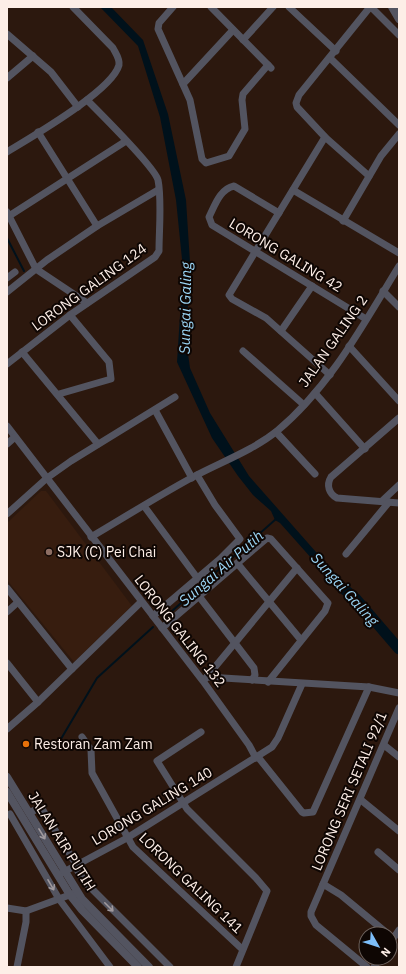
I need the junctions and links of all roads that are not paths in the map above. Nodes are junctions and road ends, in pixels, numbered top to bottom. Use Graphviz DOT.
graph roads {
  1 [pos="73,7"];
  2 [pos="173,7"];
  3 [pos="211,7"];
  4 [pos="273,7"];
  5 [pos="289,7"];
  6 [pos="370,7"];
  7 [pos="392,7"];
  8 [pos="398,16"];
  9 [pos="232,30"];
  10 [pos="7,34"];
  11 [pos="399,34"];
  12 [pos="243,40"];
  13 [pos="336,51"];
  14 [pos="33,56"];
  15 [pos="330,58"];
  16 [pos="7,78"];
  17 [pos="183,84"];
  18 [pos="87,100"];
  19 [pos="78,107"];
  20 [pos="399,125"];
  21 [pos="38,132"];
  22 [pos="399,134"];
  23 [pos="325,136"];
  24 [pos="126,141"];
  25 [pos="7,152"];
  26 [pos="369,176"];
  27 [pos="67,179"];
  28 [pos="158,190"];
  29 [pos="293,190"];
  30 [pos="279,213"];
  31 [pos="8,214"];
  32 [pos="343,221"];
  33 [pos="97,226"];
  34 [pos="255,251"];
  35 [pos="399,253"];
  36 [pos="399,266"];
  37 [pos="36,268"];
  38 [pos="15,272"];
  39 [pos="7,278"];
  40 [pos="312,286"];
  41 [pos="383,291"];
  42 [pos="7,292"];
  43 [pos="87,302"];
  44 [pos="399,307"];
  45 [pos="70,315"];
  46 [pos="366,319"];
  47 [pos="281,331"];
  48 [pos="349,346"];
  49 [pos="243,351"];
  50 [pos="22,352"];
  51 [pos="7,364"];
  52 [pos="330,375"];
  53 [pos="315,393"];
  54 [pos="59,394"];
  55 [pos="175,397"];
  56 [pos="399,401"];
  57 [pos="304,405"];
  58 [pos="155,410"];
  59 [pos="399,418"];
  60 [pos="7,426"];
  61 [pos="276,432"];
  62 [pos="16,437"];
  63 [pos="7,444"];
  64 [pos="98,444"];
  65 [pos="365,449"];
  66 [pos="315,474"];
  67 [pos="194,477"];
  68 [pos="47,478"];
  69 [pos="399,485"];
  70 [pos="386,501"];
  71 [pos="399,503"];
  72 [pos="144,506"];
  73 [pos="7,514"];
  74 [pos="91,537"];
  75 [pos="346,554"];
  76 [pos="237,563"];
  77 [pos="297,568"];
  78 [pos="198,579"];
  79 [pos="7,588"];
  80 [pos="198,595"];
  81 [pos="269,600"];
  82 [pos="18,602"];
  83 [pos="141,602"];
  84 [pos="7,612"];
  85 [pos="153,616"];
  86 [pos="162,628"];
  87 [pos="301,640"];
  88 [pos="234,643"];
  89 [pos="7,663"];
  90 [pos="72,669"];
  91 [pos="205,679"];
  92 [pos="252,680"];
  93 [pos="268,682"];
  94 [pos="302,684"];
  95 [pos="369,687"];
  96 [pos="399,693"];
  97 [pos="38,702"];
  98 [pos="399,708"];
  99 [pos="7,729"];
  100 [pos="201,732"];
  101 [pos="82,736"];
  102 [pos="384,745"];
  103 [pos="399,757"];
  104 [pos="257,758"];
  105 [pos="7,777"];
  106 [pos="7,792"];
  107 [pos="361,800"];
  108 [pos="182,804"];
  109 [pos="29,813"];
  110 [pos="10,814"];
  111 [pos="399,831"];
  112 [pos="127,838"];
  113 [pos="378,852"];
  114 [pos="76,866"];
  115 [pos="399,870"];
  116 [pos="62,874"];
  117 [pos="323,884"];
  118 [pos="73,894"];
  119 [pos="59,899"];
  120 [pos="7,908"];
  121 [pos="26,911"];
  122 [pos="377,926"];
  123 [pos="149,947"];
  124 [pos="242,949"];
  125 [pos="139,957"];
  126 [pos="17,967"];
  127 [pos="110,967"];
  128 [pos="138,967"];
  129 [pos="149,967"];
  130 [pos="170,967"];
  131 [pos="236,967"];
  132 [pos="367,967"];
  1 -- 18 [label="street"];
  2 -- 17 [label="street"];
  3 -- 9 [label="street"];
  4 -- 12 [label="street"];
  5 -- 13 [label="street"];
  6 -- 11 [label="street"];
  6 -- 13 [label="street"];
  7 -- 8 [label="street"];
  9 -- 12 [label="street"];
  9 -- 17 [label="street"];
  10 -- 14 [label="street"];
  12 -- 17 [label="street"];
  13 -- 15 [label="street"];
  14 -- 16 [label="street"];
  14 -- 19 [label="street"];
  15 -- 20 [label="street"];
  15 -- 23 [label="street"];
  18 -- 19 [label="street"];
  18 -- 24 [label="street, LORONG GALING 124"];
  19 -- 21 [label="street"];
  21 -- 25 [label="street"];
  21 -- 27 [label="street"];
  22 -- 26 [label="street"];
  23 -- 26 [label="street"];
  23 -- 29 [label="street"];
  24 -- 27 [label="street"];
  24 -- 28 [label="street, LORONG GALING 124"];
  26 -- 32 [label="street"];
  27 -- 31 [label="street"];
  27 -- 33 [label="street"];
  28 -- 33 [label="street"];
  28 -- 43 [label="street, LORONG GALING 124"];
  29 -- 30 [label="street"];
  29 -- 32 [label="street"];
  30 -- 34 [label="street"];
  30 -- 34 [label="street, LORONG GALING 42"];
  31 -- 37 [label="street"];
  32 -- 35 [label="street"];
  33 -- 37 [label="street"];
  34 -- 40 [label="street, LORONG GALING 42"];
  34 -- 47 [label="street"];
  36 -- 41 [label="street, JALAN GALING 2"];
  37 -- 42 [label="street"];
  37 -- 43 [label="street"];
  38 -- 39 [label="street"];
  40 -- 46 [label="street, LORONG GALING 42"];
  40 -- 47 [label="street"];
  41 -- 44 [label="street"];
  41 -- 46 [label="street, JALAN GALING 2"];
  43 -- 45 [label="street, LORONG GALING 124"];
  45 -- 50 [label="street, LORONG GALING 124"];
  45 -- 54 [label="street"];
  46 -- 48 [label="street, JALAN GALING 2"];
  47 -- 52 [label="street"];
  48 -- 52 [label="street, JALAN GALING 2"];
  48 -- 56 [label="street"];
  49 -- 57 [label="street"];
  50 -- 51 [label="street, LORONG GALING 124"];
  50 -- 54 [label="street"];
  52 -- 53 [label="street, JALAN GALING 2"];
  53 -- 57 [label="street, JALAN GALING 2"];
  53 -- 65 [label="street"];
  54 -- 64 [label="street"];
  55 -- 58 [label="street"];
  57 -- 61 [label="street, JALAN GALING 2"];
  58 -- 64 [label="street"];
  58 -- 67 [label="street"];
  59 -- 65 [label="street"];
  60 -- 62 [label="street, LORONG GALING 132"];
  61 -- 66 [label="street"];
  61 -- 67 [label="street, JALAN GALING 2"];
  62 -- 63 [label="street"];
  62 -- 68 [label="street, LORONG GALING 132"];
  64 -- 68 [label="street"];
  65 -- 70 [label="street"];
  67 -- 72 [label="street, JALAN GALING 2"];
  67 -- 78 [label="street"];
  68 -- 73 [label="street"];
  68 -- 74 [label="street, LORONG GALING 132"];
  69 -- 70 [label="street"];
  70 -- 71 [label="street"];
  70 -- 75 [label="street"];
  72 -- 74 [label="street, JALAN GALING 2"];
  72 -- 78 [label="street"];
  74 -- 83 [label="street, LORONG GALING 132"];
  76 -- 77 [label="street"];
  76 -- 80 [label="street"];
  76 -- 81 [label="street"];
  77 -- 81 [label="street"];
  77 -- 87 [label="street"];
  78 -- 85 [label="street"];
  79 -- 82 [label="street"];
  80 -- 86 [label="street"];
  80 -- 88 [label="street"];
  81 -- 87 [label="street"];
  81 -- 88 [label="street"];
  82 -- 84 [label="street"];
  82 -- 90 [label="street"];
  83 -- 85 [label="street, LORONG GALING 132"];
  83 -- 90 [label="street"];
  85 -- 86 [label="street, LORONG GALING 132"];
  86 -- 91 [label="street, LORONG GALING 132"];
  87 -- 93 [label="street"];
  88 -- 91 [label="street"];
  88 -- 92 [label="street"];
  89 -- 97 [label="street"];
  90 -- 97 [label="street"];
  91 -- 92 [label="street"];
  91 -- 104 [label="street, LORONG GALING 132"];
  92 -- 93 [label="street"];
  93 -- 94 [label="street"];
  94 -- 95 [label="street"];
  94 -- 104 [label="street, LORONG GALING 140"];
  95 -- 96 [label="street"];
  95 -- 104 [label="street, LORONG GALING 132"];
  97 -- 99 [label="street"];
  98 -- 102 [label="street, LORONG SERI SETALI 92/1"];
  100 -- 108 [label="street"];
  101 -- 112 [label="street, LORONG GALING 141"];
  102 -- 103 [label="street"];
  102 -- 107 [label="street, LORONG SERI SETALI 92/1"];
  104 -- 108 [label="street, LORONG GALING 140"];
  105 -- 109 [label="street, JALAN AIR PUTIH"];
  106 -- 116 [label="street, JALAN AIR PUTIH"];
  107 -- 111 [label="street"];
  107 -- 117 [label="street, LORONG SERI SETALI 92/1"];
  108 -- 112 [label="street, LORONG GALING 140"];
  108 -- 124 [label="street"];
  109 -- 114 [label="street"];
  109 -- 116 [label="street, JALAN AIR PUTIH, one-way"];
  110 -- 119 [label="street, one-way"];
  112 -- 114 [label="street, LORONG GALING 140"];
  112 -- 124 [label="street, LORONG GALING 141"];
  113 -- 115 [label="street"];
  114 -- 116 [label="street, LORONG GALING 140"];
  114 -- 123 [label="street, one-way"];
  116 -- 118 [label="street, JALAN AIR PUTIH"];
  117 -- 122 [label="street"];
  117 -- 132 [label="street, LORONG SERI SETALI 92/1"];
  118 -- 119 [label="street"];
  118 -- 125 [label="street, JALAN AIR PUTIH"];
  118 -- 128 [label="street, JALAN AIR PUTIH"];
  119 -- 121 [label="street"];
  119 -- 127 [label="street"];
  120 -- 121 [label="street"];
  121 -- 126 [label="street"];
  123 -- 125 [label="street"];
  123 -- 130 [label="street"];
  124 -- 131 [label="street, LORONG GALING 141"];
  125 -- 129 [label="street, JALAN AIR PUTIH"];
}
